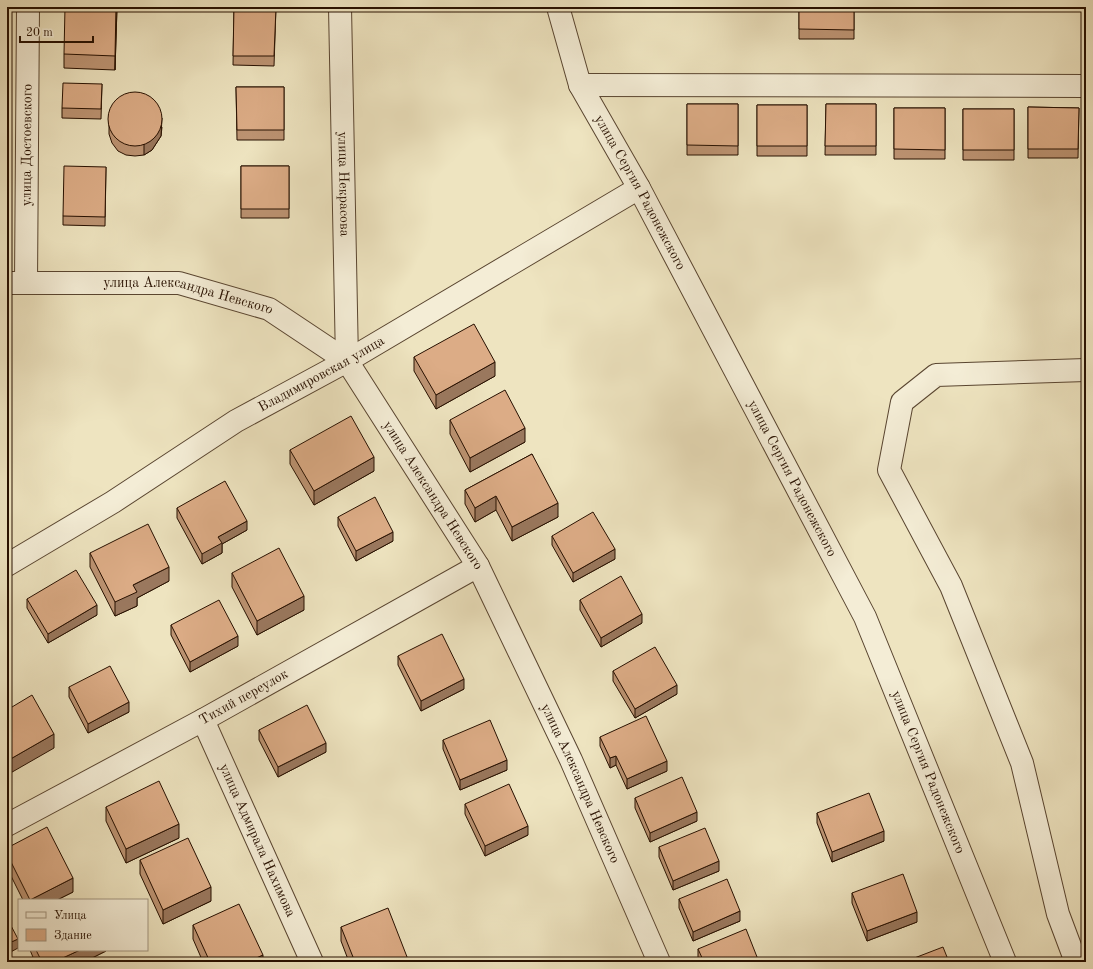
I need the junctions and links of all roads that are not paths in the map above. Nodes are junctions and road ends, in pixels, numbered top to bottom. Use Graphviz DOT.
graph roads {
  1 [pos="28,7"];
  2 [pos="340,7"];
  3 [pos="558,7"];
  4 [pos="580,85"];
  5 [pos="1086,86"];
  6 [pos="639,188"];
  7 [pos="17,283"];
  8 [pos="348,361"];
  9 [pos="1086,370"];
  10 [pos="7,565"];
  11 [pos="478,566"];
  12 [pos="203,720"];
  13 [pos="7,825"];
  14 [pos="312,962"];
  15 [pos="659,962"];
  16 [pos="1005,962"];
  17 [pos="1076,962"];
  1 -- 7 [label="street, улица Достоевского"];
  2 -- 8 [label="street, улица Некрасова"];
  3 -- 4 [label="street, улица Сергия Радонежского"];
  4 -- 5 [label="street"];
  4 -- 6 [label="street, улица Сергия Радонежского"];
  6 -- 8 [label="street, Владимировская улица"];
  6 -- 16 [label="street, улица Сергия Радонежского"];
  7 -- 8 [label="street, улица Александра Невского"];
  8 -- 10 [label="street, Владимировская улица"];
  8 -- 11 [label="street, улица Александра Невского"];
  9 -- 17 [label="street"];
  11 -- 12 [label="street, Тихий переулок"];
  11 -- 15 [label="street, улица Александра Невского"];
  12 -- 13 [label="street, Тихий переулок"];
  12 -- 14 [label="street, улица Адмирала Нахимова"];
}
